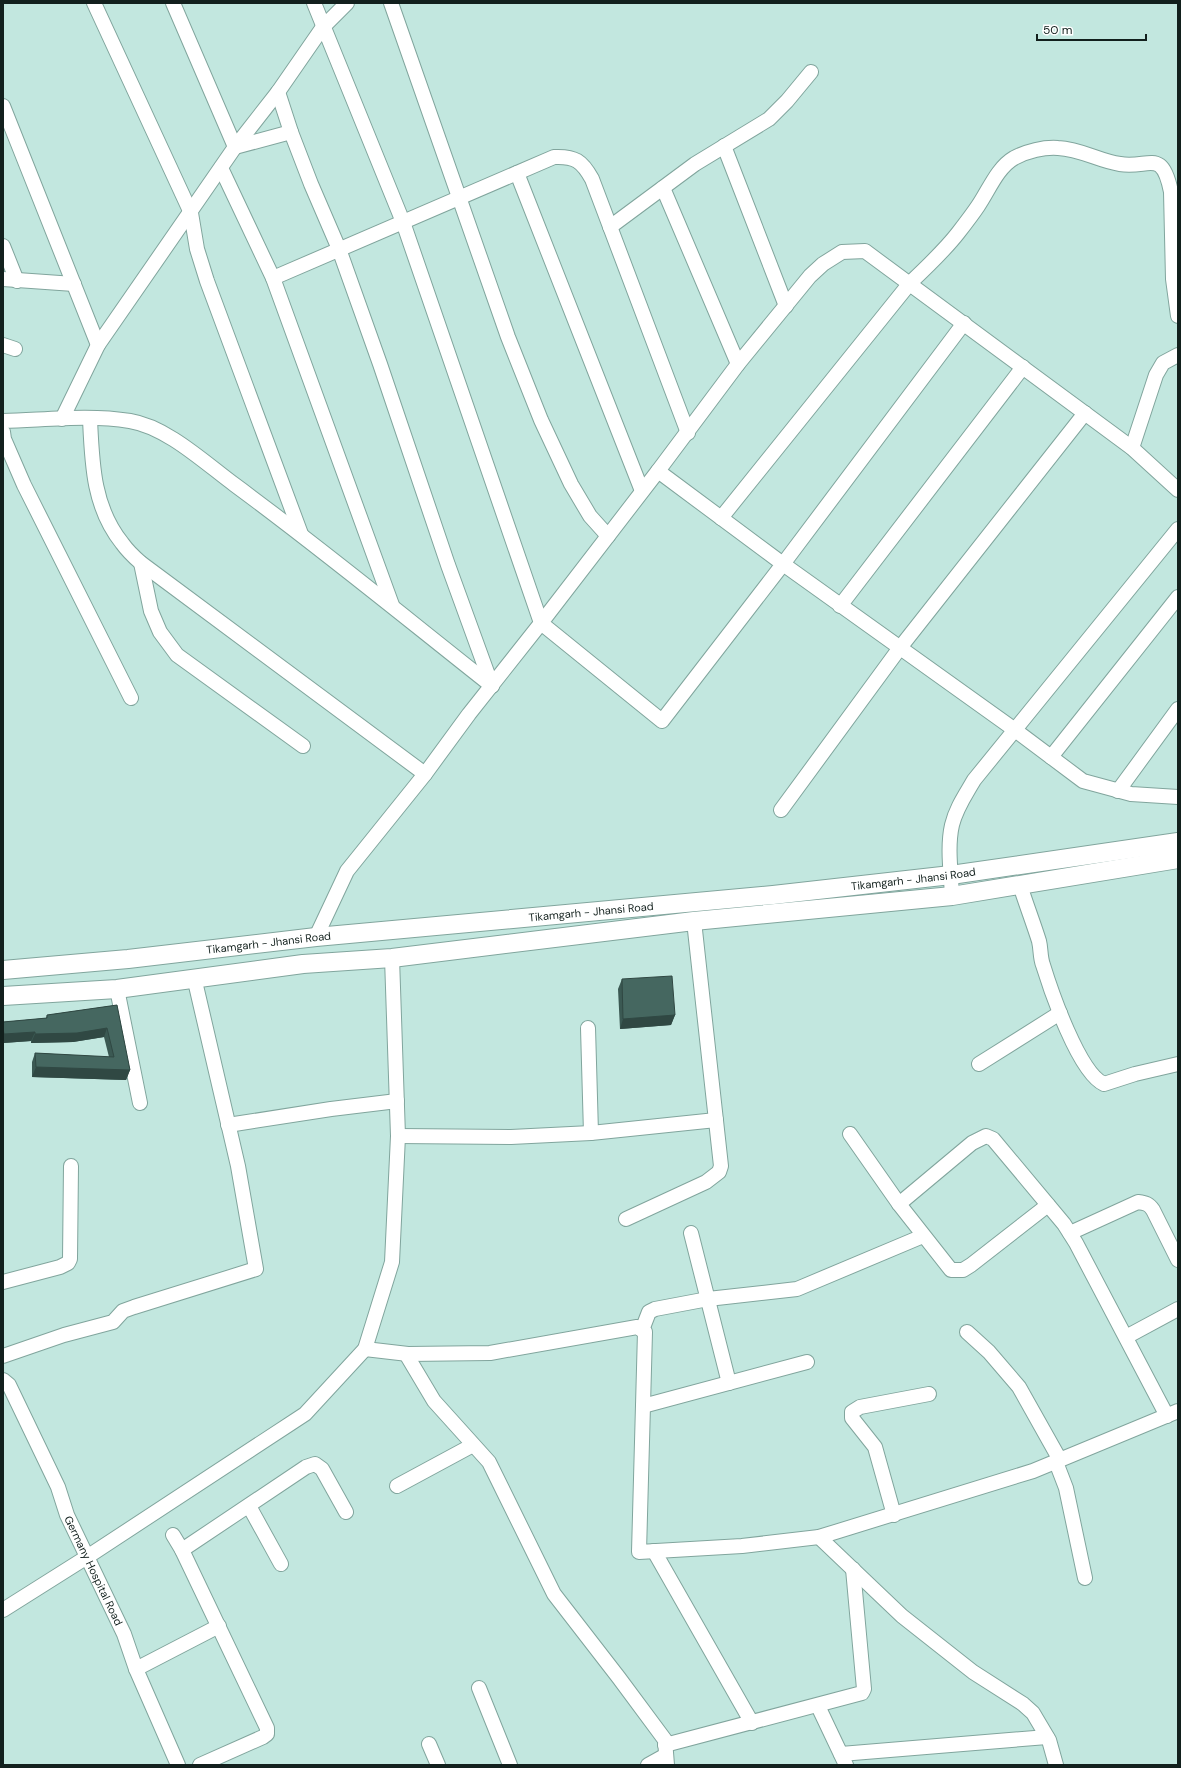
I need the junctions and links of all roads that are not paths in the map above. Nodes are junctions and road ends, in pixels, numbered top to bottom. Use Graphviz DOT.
graph roads {
  1 [pos="94,3"];
  2 [pos="173,3"];
  3 [pos="314,3"];
  4 [pos="347,3"];
  5 [pos="391,3"];
  6 [pos="323,28"];
  7 [pos="811,72"];
  8 [pos="278,92"];
  9 [pos="3,106"];
  10 [pos="291,132"];
  11 [pos="724,146"];
  12 [pos="235,147"];
  13 [pos="221,168"];
  14 [pos="517,173"];
  15 [pos="663,188"];
  16 [pos="460,198"];
  17 [pos="191,213"];
  18 [pos="403,222"];
  19 [pos="610,227"];
  20 [pos="3,246"];
  21 [pos="339,249"];
  22 [pos="273,278"];
  23 [pos="3,279"];
  24 [pos="17,281"];
  25 [pos="910,283"];
  26 [pos="74,284"];
  27 [pos="786,306"];
  28 [pos="1178,316"];
  29 [pos="964,323"];
  30 [pos="98,345"];
  31 [pos="1178,355"];
  32 [pos="738,364"];
  33 [pos="1024,367"];
  34 [pos="1085,413"];
  35 [pos="62,419"];
  36 [pos="90,419"];
  37 [pos="3,421"];
  38 [pos="3,432"];
  39 [pos="688,433"];
  40 [pos="1132,448"];
  41 [pos="658,471"];
  42 [pos="1178,490"];
  43 [pos="642,491"];
  44 [pos="722,518"];
  45 [pos="1178,529"];
  46 [pos="301,534"];
  47 [pos="608,536"];
  48 [pos="141,564"];
  49 [pos="783,564"];
  50 [pos="1178,597"];
  51 [pos="392,606"];
  52 [pos="840,606"];
  53 [pos="541,623"];
  54 [pos="899,649"];
  55 [pos="492,686"];
  56 [pos="131,698"];
  57 [pos="1178,709"];
  58 [pos="1015,730"];
  59 [pos="303,746"];
  60 [pos="1051,757"];
  61 [pos="425,774"];
  62 [pos="1118,791"];
  63 [pos="1178,797"];
  64 [pos="781,810"];
  65 [pos="1178,842"];
  66 [pos="1178,859"];
  67 [pos="951,875"];
  68 [pos="1020,885"];
  69 [pos="952,896"];
  70 [pos="694,921"];
  71 [pos="463,924"];
  72 [pos="316,937"];
  73 [pos="464,949"];
  74 [pos="392,958"];
  75 [pos="3,970"];
  76 [pos="194,977"];
  77 [pos="117,989"];
  78 [pos="3,996"];
  79 [pos="1060,1013"];
  80 [pos="588,1028"];
  81 [pos="979,1064"];
  82 [pos="1178,1064"];
  83 [pos="397,1101"];
  84 [pos="140,1103"];
  85 [pos="716,1120"];
  86 [pos="228,1125"];
  87 [pos="591,1133"];
  88 [pos="850,1134"];
  89 [pos="398,1136"];
  90 [pos="71,1166"];
  91 [pos="899,1204"];
  92 [pos="1048,1205"];
  93 [pos="626,1219"];
  94 [pos="691,1233"];
  95 [pos="1070,1233"];
  96 [pos="923,1236"];
  97 [pos="1178,1260"];
  98 [pos="3,1282"];
  99 [pos="708,1299"];
  100 [pos="1178,1309"];
  101 [pos="642,1330"];
  102 [pos="967,1332"];
  103 [pos="1126,1337"];
  104 [pos="365,1349"];
  105 [pos="406,1354"];
  106 [pos="3,1356"];
  107 [pos="806,1362"];
  108 [pos="3,1380"];
  109 [pos="729,1383"];
  110 [pos="929,1394"];
  111 [pos="643,1406"];
  112 [pos="1172,1413"];
  113 [pos="473,1445"];
  114 [pos="1058,1461"];
  115 [pos="397,1486"];
  116 [pos="249,1506"];
  117 [pos="346,1512"];
  118 [pos="894,1515"];
  119 [pos="173,1535"];
  120 [pos="819,1536"];
  121 [pos="182,1550"];
  122 [pos="654,1551"];
  123 [pos="87,1557"];
  124 [pos="281,1564"];
  125 [pos="853,1569"];
  126 [pos="1086,1578"];
  127 [pos="3,1610"];
  128 [pos="219,1626"];
  129 [pos="136,1669"];
  130 [pos="479,1688"];
  131 [pos="818,1706"];
  132 [pos="752,1723"];
  133 [pos="1047,1737"];
  134 [pos="429,1744"];
  135 [pos="666,1755"];
  136 [pos="844,1760"];
  137 [pos="178,1765"];
  138 [pos="200,1765"];
  139 [pos="438,1765"];
  140 [pos="510,1765"];
  141 [pos="648,1765"];
  142 [pos="1056,1765"];
  1 -- 17 [label="street"];
  2 -- 12 [label="street"];
  3 -- 6 [label="street"];
  4 -- 6 [label="street"];
  5 -- 16 [label="street"];
  6 -- 8 [label="street"];
  6 -- 18 [label="street"];
  7 -- 11 [label="street"];
  8 -- 10 [label="street"];
  8 -- 12 [label="street"];
  9 -- 26 [label="street"];
  10 -- 12 [label="street"];
  10 -- 21 [label="street"];
  11 -- 15 [label="street"];
  11 -- 27 [label="street"];
  12 -- 13 [label="street"];
  13 -- 17 [label="street"];
  13 -- 22 [label="street"];
  14 -- 16 [label="street"];
  14 -- 19 [label="street"];
  14 -- 43 [label="street"];
  15 -- 19 [label="street"];
  15 -- 32 [label="street"];
  16 -- 18 [label="street"];
  16 -- 47 [label="street"];
  17 -- 30 [label="street"];
  17 -- 46 [label="street"];
  18 -- 21 [label="street"];
  18 -- 53 [label="street"];
  19 -- 39 [label="street"];
  20 -- 24 [label="street"];
  21 -- 22 [label="street"];
  21 -- 55 [label="street"];
  22 -- 51 [label="street"];
  23 -- 24 [label="street"];
  24 -- 26 [label="street"];
  25 -- 27 [label="street"];
  25 -- 28 [label="street"];
  25 -- 29 [label="street"];
  25 -- 44 [label="street"];
  26 -- 30 [label="street"];
  27 -- 32 [label="street"];
  29 -- 33 [label="street"];
  29 -- 49 [label="street"];
  30 -- 35 [label="street"];
  31 -- 40 [label="street"];
  32 -- 39 [label="street"];
  33 -- 34 [label="street"];
  33 -- 52 [label="street"];
  34 -- 40 [label="street"];
  34 -- 54 [label="street"];
  35 -- 36 [label="street"];
  35 -- 37 [label="street"];
  36 -- 46 [label="street"];
  36 -- 48 [label="street"];
  38 -- 56 [label="street"];
  39 -- 41 [label="street"];
  40 -- 42 [label="street"];
  41 -- 43 [label="street"];
  41 -- 44 [label="street"];
  43 -- 47 [label="street"];
  44 -- 49 [label="street"];
  45 -- 58 [label="street"];
  46 -- 51 [label="street"];
  47 -- 53 [label="street"];
  48 -- 59 [label="street"];
  48 -- 61 [label="street"];
  49 -- 52 [label="street"];
  49 -- 53 [label="street"];
  50 -- 60 [label="street"];
  51 -- 55 [label="street"];
  52 -- 54 [label="street"];
  53 -- 55 [label="street"];
  54 -- 58 [label="street"];
  54 -- 64 [label="street"];
  55 -- 61 [label="street"];
  57 -- 62 [label="street"];
  58 -- 60 [label="street"];
  58 -- 67 [label="street"];
  60 -- 62 [label="street"];
  61 -- 72 [label="street"];
  62 -- 63 [label="street"];
  65 -- 67 [label="street, Tikamgarh - Jhansi Road"];
  66 -- 68 [label="street"];
  67 -- 69 [label="street"];
  67 -- 71 [label="street, Tikamgarh - Jhansi Road"];
  68 -- 69 [label="street"];
  68 -- 79 [label="street"];
  69 -- 70 [label="street"];
  70 -- 73 [label="street"];
  70 -- 85 [label="street"];
  71 -- 72 [label="street, Tikamgarh - Jhansi Road"];
  71 -- 73 [label="street"];
  72 -- 75 [label="street, Tikamgarh - Jhansi Road"];
  73 -- 74 [label="street"];
  74 -- 76 [label="street"];
  74 -- 83 [label="street"];
  76 -- 77 [label="street"];
  76 -- 86 [label="street"];
  77 -- 78 [label="street"];
  77 -- 84 [label="street"];
  79 -- 81 [label="street"];
  79 -- 82 [label="street"];
  80 -- 87 [label="street"];
  83 -- 86 [label="street"];
  83 -- 89 [label="street"];
  85 -- 87 [label="street"];
  85 -- 93 [label="street"];
  86 -- 106 [label="street"];
  87 -- 89 [label="street"];
  88 -- 91 [label="street"];
  89 -- 104 [label="street"];
  90 -- 98 [label="street"];
  91 -- 92 [label="street"];
  91 -- 96 [label="street"];
  92 -- 95 [label="street"];
  92 -- 96 [label="street"];
  94 -- 99 [label="street"];
  95 -- 97 [label="street"];
  95 -- 103 [label="street"];
  96 -- 99 [label="street"];
  99 -- 101 [label="street"];
  99 -- 109 [label="street"];
  100 -- 103 [label="street"];
  101 -- 105 [label="street"];
  101 -- 111 [label="street"];
  102 -- 114 [label="street"];
  103 -- 112 [label="street"];
  104 -- 105 [label="street"];
  104 -- 123 [label="street"];
  105 -- 113 [label="street"];
  107 -- 109 [label="street"];
  108 -- 123 [label="street, Germany Hospital Road"];
  109 -- 111 [label="street"];
  110 -- 118 [label="street"];
  111 -- 122 [label="street"];
  112 -- 114 [label="street"];
  113 -- 115 [label="street"];
  113 -- 135 [label="street"];
  114 -- 118 [label="street"];
  114 -- 126 [label="street"];
  116 -- 117 [label="street"];
  116 -- 121 [label="street"];
  116 -- 124 [label="street"];
  118 -- 120 [label="street"];
  119 -- 121 [label="street"];
  120 -- 122 [label="street"];
  120 -- 125 [label="street"];
  121 -- 128 [label="street"];
  122 -- 132 [label="street"];
  123 -- 127 [label="street"];
  123 -- 129 [label="street, Germany Hospital Road"];
  125 -- 131 [label="street"];
  125 -- 133 [label="street"];
  128 -- 129 [label="street"];
  128 -- 138 [label="street"];
  129 -- 137 [label="street, Germany Hospital Road"];
  130 -- 140 [label="street"];
  131 -- 132 [label="street"];
  131 -- 136 [label="street"];
  132 -- 135 [label="street"];
  133 -- 136 [label="street"];
  133 -- 142 [label="street"];
  134 -- 139 [label="street"];
  135 -- 141 [label="street"];
}
